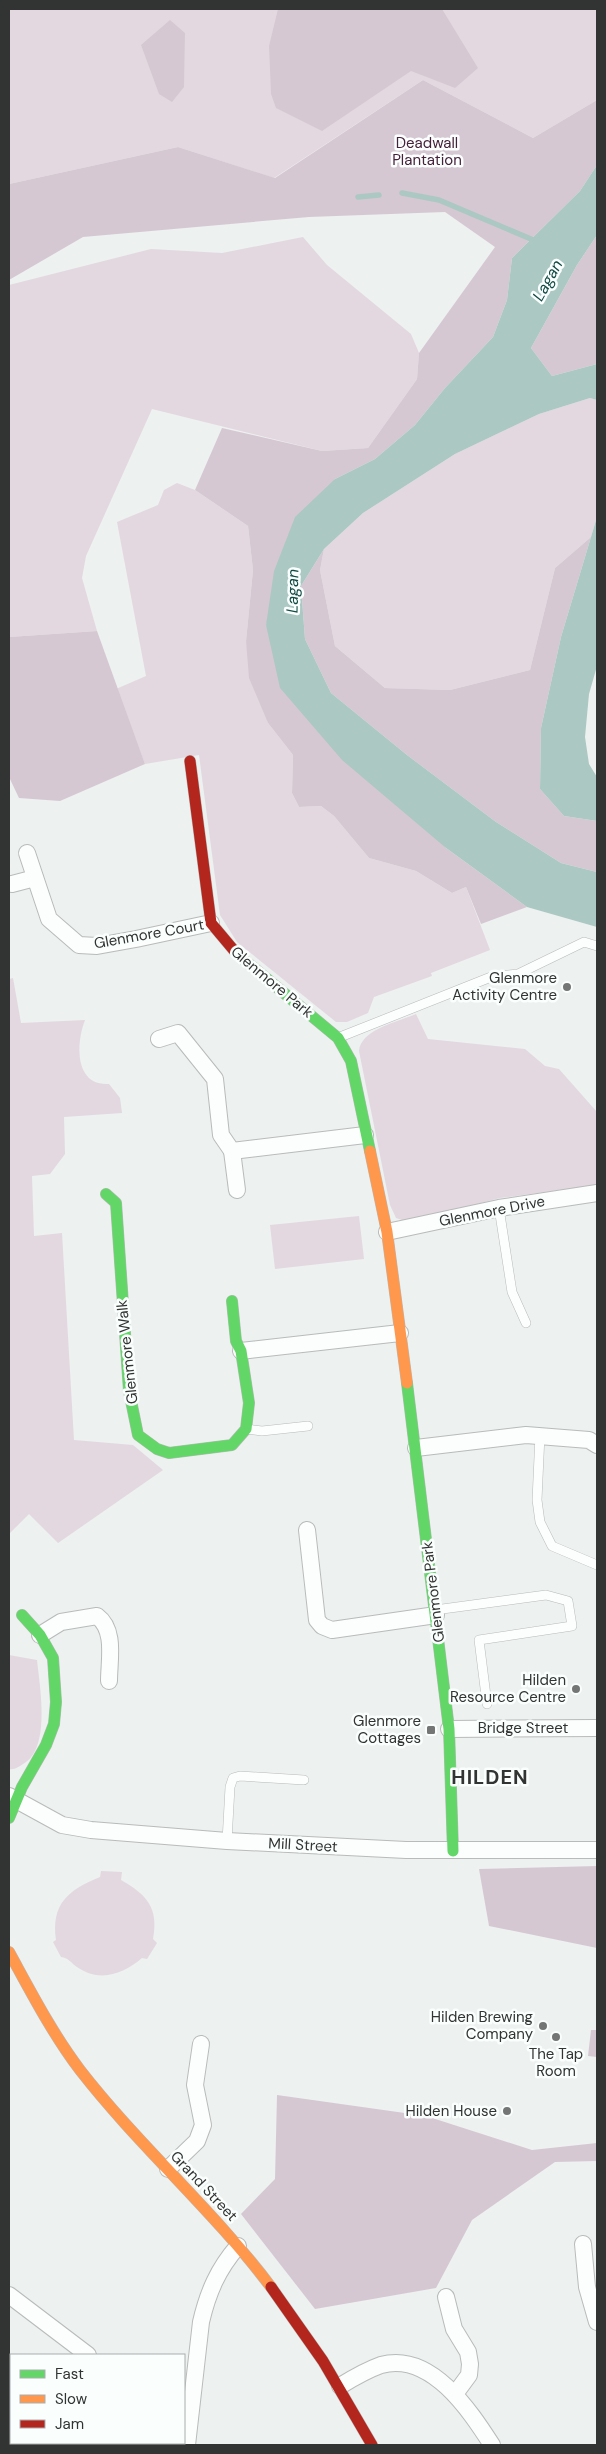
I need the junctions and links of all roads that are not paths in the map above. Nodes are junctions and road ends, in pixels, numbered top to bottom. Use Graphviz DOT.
graph roads {
  1 [pos="190,761"];
  2 [pos="27,853"];
  3 [pos="35,878"];
  4 [pos="12,884"];
  5 [pos="211,923"];
  6 [pos="597,946"];
  7 [pos="338,1038"];
  8 [pos="159,1039"];
  9 [pos="365,1135"];
  10 [pos="232,1151"];
  11 [pos="236,1190"];
  12 [pos="597,1192"];
  13 [pos="106,1194"];
  14 [pos="499,1208"];
  15 [pos="387,1232"];
  16 [pos="232,1301"];
  17 [pos="526,1323"];
  18 [pos="400,1333"];
  19 [pos="241,1351"];
  20 [pos="308,1426"];
  21 [pos="246,1429"];
  22 [pos="540,1435"];
  23 [pos="597,1445"];
  24 [pos="416,1448"];
  25 [pos="307,1530"];
  26 [pos="597,1564"];
  27 [pos="436,1612"];
  28 [pos="22,1615"];
  29 [pos="40,1635"];
  30 [pos="109,1681"];
  31 [pos="487,1704"];
  32 [pos="597,1728"];
  33 [pos="449,1729"];
  34 [pos="304,1780"];
  35 [pos="12,1799"];
  36 [pos="9,1818"];
  37 [pos="227,1841"];
  38 [pos="597,1850"];
  39 [pos="453,1852"];
  40 [pos="10,1957"];
  41 [pos="201,2044"];
  42 [pos="168,2169"];
  43 [pos="583,2244"];
  44 [pos="238,2246"];
  45 [pos="9,2295"];
  46 [pos="446,2297"];
  47 [pos="597,2322"];
  48 [pos="87,2354"];
  49 [pos="340,2386"];
  50 [pos="455,2394"];
  51 [pos="188,2396"];
  52 [pos="187,2445"];
  53 [pos="372,2445"];
  54 [pos="492,2445"];
  1 -- 5 [label="street"];
  2 -- 3 [label="street, Glenmore Court"];
  3 -- 4 [label="street"];
  3 -- 5 [label="street, Glenmore Court"];
  5 -- 7 [label="street, Glenmore Park"];
  6 -- 7 [label="lane"];
  7 -- 9 [label="street, Glenmore Park"];
  8 -- 10 [label="street"];
  9 -- 10 [label="street"];
  9 -- 15 [label="street, Glenmore Park"];
  10 -- 11 [label="street"];
  12 -- 14 [label="street, Glenmore Drive"];
  13 -- 21 [label="street, Glenmore Walk"];
  14 -- 15 [label="street, Glenmore Drive"];
  14 -- 17 [label="lane"];
  15 -- 18 [label="street, Glenmore Park"];
  16 -- 19 [label="street"];
  18 -- 19 [label="street"];
  18 -- 24 [label="street, Glenmore Park"];
  19 -- 21 [label="street"];
  20 -- 21 [label="lane"];
  22 -- 23 [label="street"];
  22 -- 24 [label="street"];
  22 -- 26 [label="lane"];
  24 -- 27 [label="street, Glenmore Park"];
  25 -- 27 [label="street"];
  27 -- 31 [label="lane"];
  27 -- 33 [label="street, Glenmore Park"];
  28 -- 29 [label="street"];
  29 -- 30 [label="street"];
  29 -- 35 [label="street"];
  32 -- 33 [label="street, Bridge Street"];
  33 -- 39 [label="street, Glenmore Park"];
  34 -- 37 [label="lane"];
  35 -- 36 [label="street"];
  35 -- 37 [label="street, Mill Street"];
  37 -- 39 [label="street, Mill Street"];
  38 -- 39 [label="street, Mill Street"];
  40 -- 42 [label="street, Grand Street"];
  41 -- 42 [label="street"];
  42 -- 44 [label="street, Grand Street"];
  43 -- 47 [label="street"];
  44 -- 49 [label="street, Grand Street"];
  44 -- 51 [label="street"];
  45 -- 48 [label="street"];
  46 -- 50 [label="street"];
  49 -- 50 [label="street"];
  49 -- 53 [label="street, Grand Street"];
  50 -- 54 [label="street"];
  51 -- 52 [label="street"];
}
